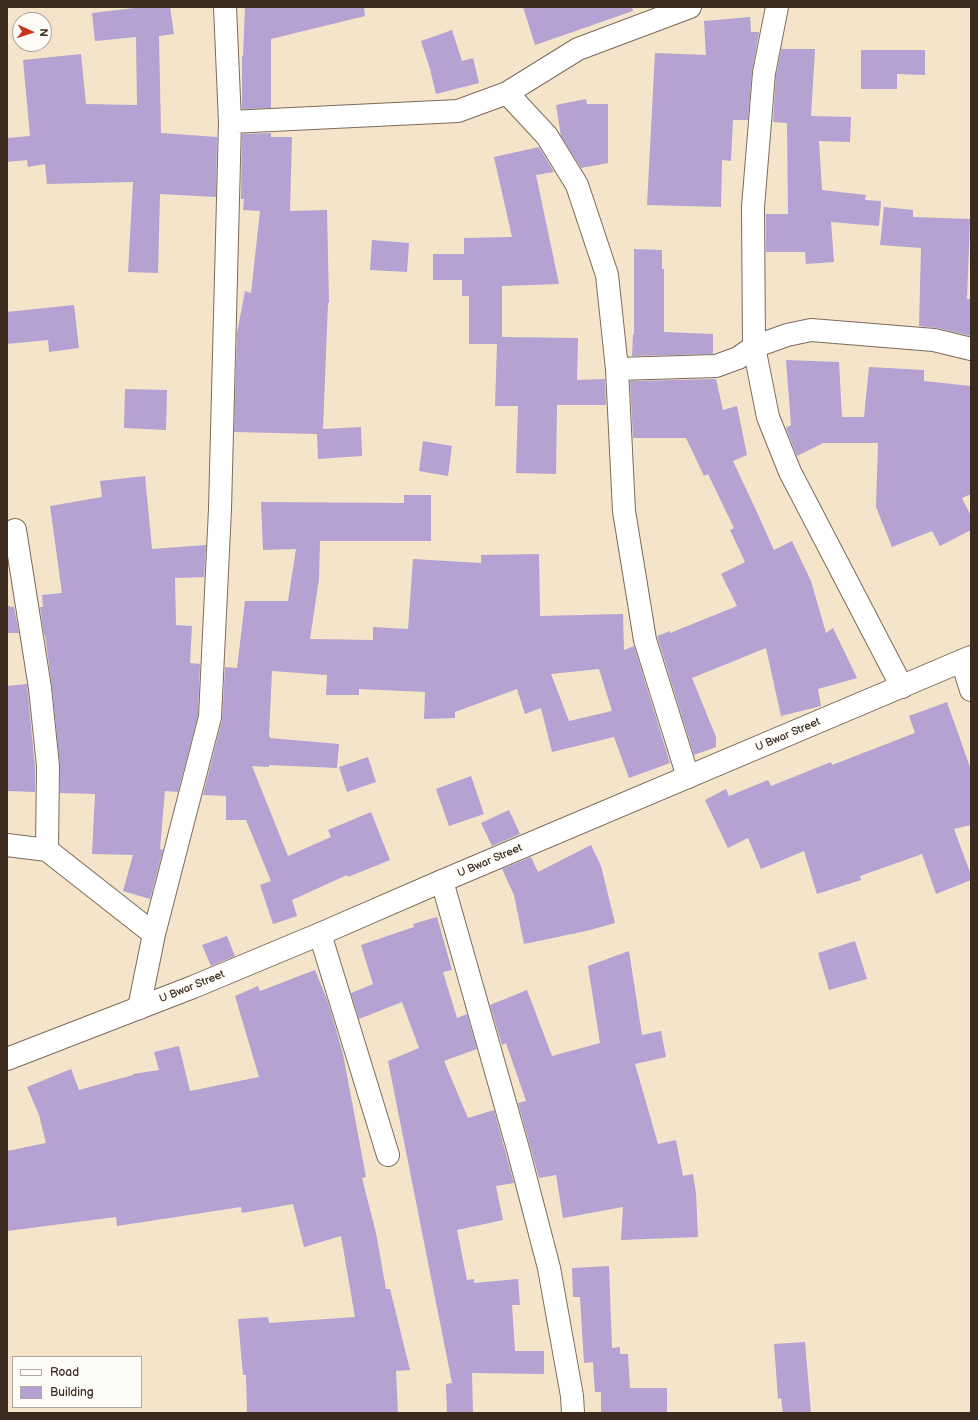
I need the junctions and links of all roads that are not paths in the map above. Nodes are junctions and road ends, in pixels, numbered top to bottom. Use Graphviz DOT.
graph roads {
  1 [pos="225,7"];
  2 [pos="690,7"];
  3 [pos="777,7"];
  4 [pos="507,93"];
  5 [pos="230,122"];
  6 [pos="754,348"];
  7 [pos="971,349"];
  8 [pos="618,369"];
  9 [pos="16,530"];
  10 [pos="966,659"];
  11 [pos="902,687"];
  12 [pos="971,690"];
  13 [pos="688,777"];
  14 [pos="7,845"];
  15 [pos="47,850"];
  16 [pos="442,881"];
  17 [pos="154,934"];
  18 [pos="320,934"];
  19 [pos="139,1008"];
  20 [pos="7,1059"];
  21 [pos="388,1155"];
  22 [pos="573,1413"];
  1 -- 5 [label="street"];
  2 -- 4 [label="street"];
  3 -- 6 [label="street"];
  4 -- 5 [label="street"];
  4 -- 8 [label="street"];
  5 -- 17 [label="street"];
  6 -- 7 [label="street"];
  6 -- 8 [label="street"];
  6 -- 11 [label="street"];
  8 -- 13 [label="street"];
  9 -- 15 [label="street"];
  10 -- 11 [label="street, U Bwar Street"];
  10 -- 12 [label="street"];
  11 -- 13 [label="street, U Bwar Street"];
  13 -- 16 [label="street, U Bwar Street"];
  14 -- 15 [label="street"];
  15 -- 17 [label="street"];
  16 -- 18 [label="street, U Bwar Street"];
  16 -- 22 [label="street"];
  17 -- 19 [label="street"];
  18 -- 19 [label="street, U Bwar Street"];
  18 -- 21 [label="street"];
  19 -- 20 [label="street, U Bwar Street"];
}
